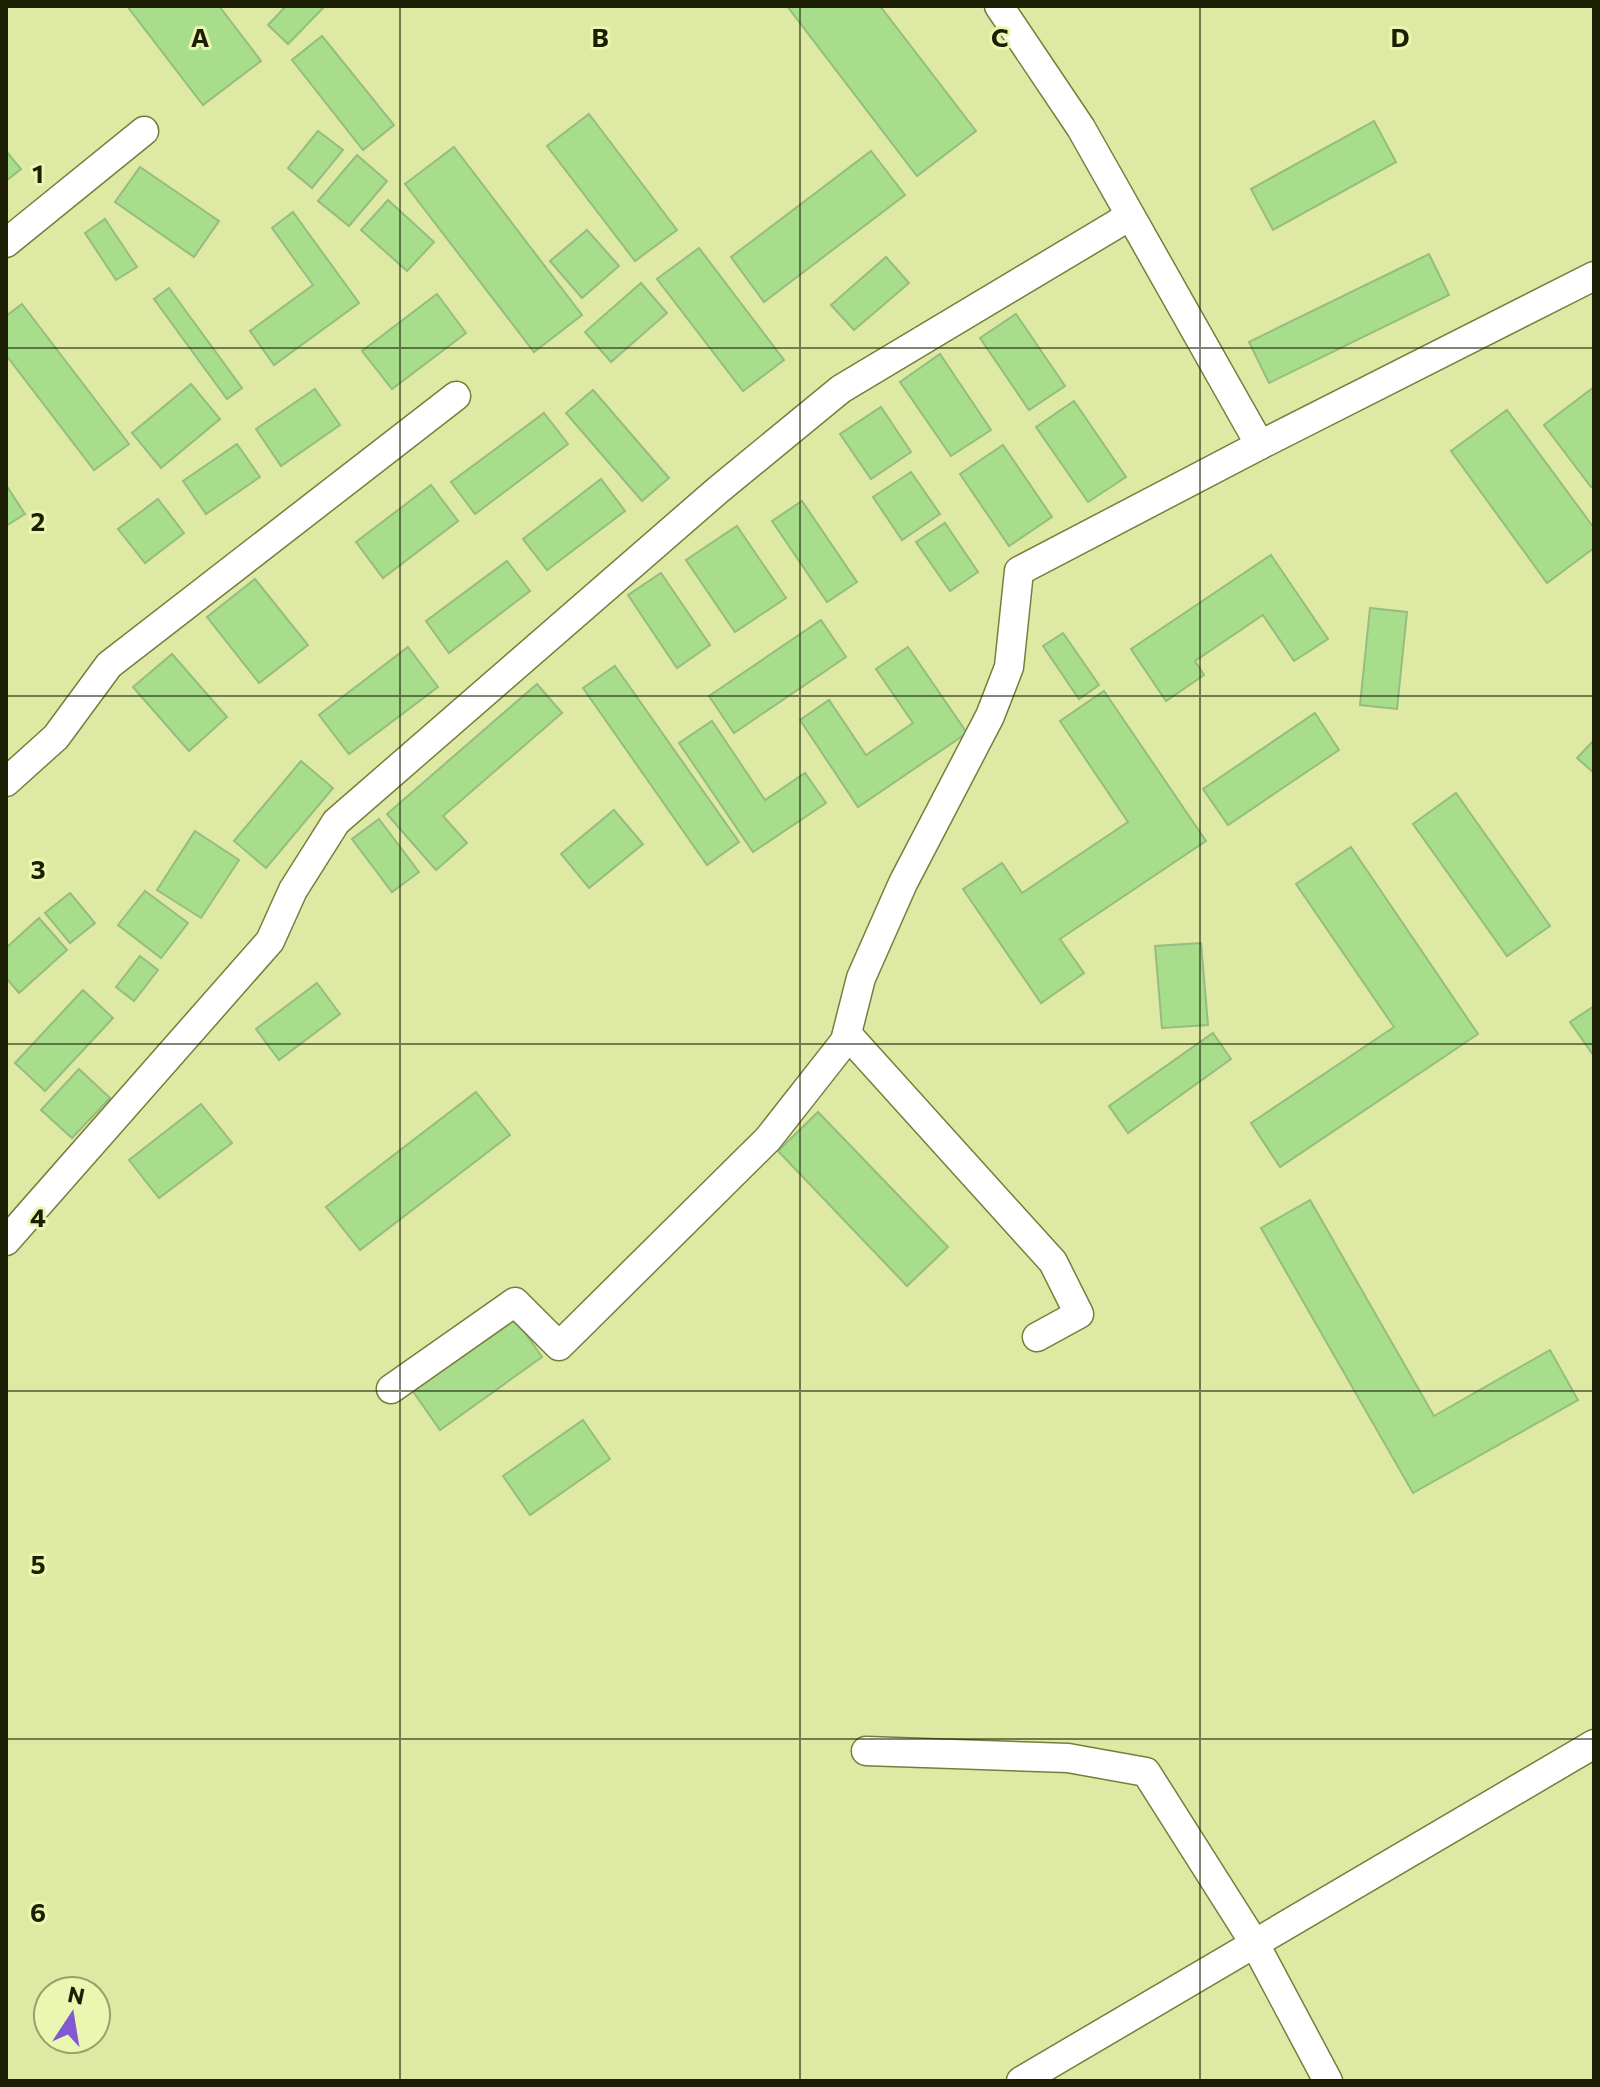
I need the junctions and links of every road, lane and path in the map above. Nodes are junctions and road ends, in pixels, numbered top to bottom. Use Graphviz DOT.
graph roads {
  1 [pos="999,6"];
  2 [pos="144,131"];
  3 [pos="1130,216"];
  4 [pos="6,243"];
  5 [pos="1594,276"];
  6 [pos="456,396"];
  7 [pos="1260,445"];
  8 [pos="6,782"];
  9 [pos="847,1034"];
  10 [pos="6,1241"];
  11 [pos="1037,1337"];
  12 [pos="391,1389"];
  13 [pos="1594,1744"];
  14 [pos="866,1751"];
  15 [pos="1255,1944"];
  16 [pos="1027,2080"];
  17 [pos="1328,2081"];
  1 -- 3 [label="street"];
  2 -- 4 [label="street"];
  3 -- 7 [label="street"];
  3 -- 10 [label="street"];
  5 -- 7 [label="street"];
  6 -- 8 [label="street"];
  7 -- 9 [label="street"];
  9 -- 11 [label="street"];
  9 -- 12 [label="street"];
  13 -- 15 [label="street"];
  14 -- 15 [label="street"];
  15 -- 16 [label="street"];
  15 -- 17 [label="street"];
}
